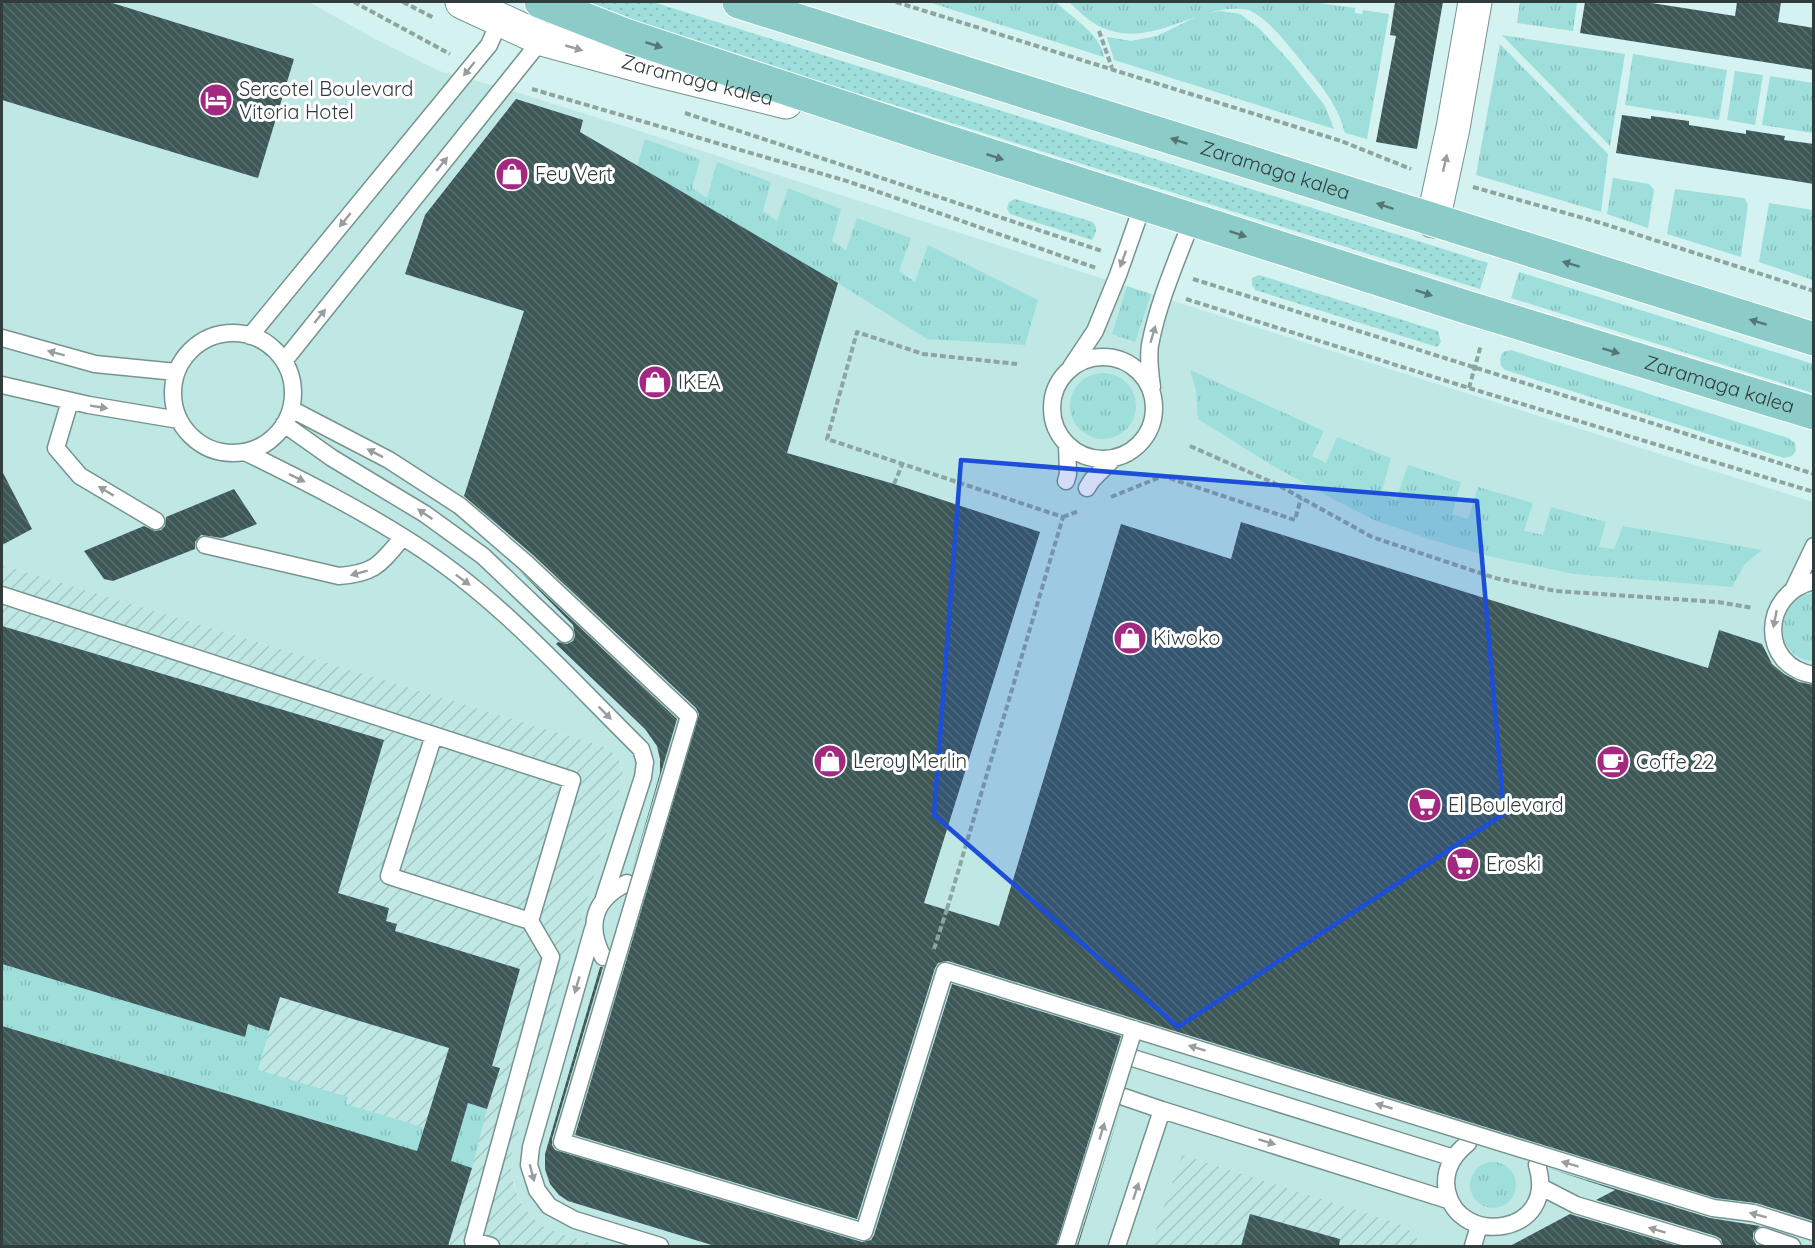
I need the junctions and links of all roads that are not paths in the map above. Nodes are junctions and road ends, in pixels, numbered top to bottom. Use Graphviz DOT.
graph roads {
  1 [pos="462,2"];
  2 [pos="541,2"];
  3 [pos="739,2"];
  4 [pos="1475,2"];
  5 [pos="500,20"];
  6 [pos="542,39"];
  7 [pos="939,139"];
  8 [pos="1143,204"];
  9 [pos="1192,220"];
  10 [pos="1433,221"];
  11 [pos="250,336"];
  12 [pos="2,338"];
  13 [pos="1814,339"];
  14 [pos="284,362"];
  15 [pos="1069,369"];
  16 [pos="176,372"];
  17 [pos="2,385"];
  18 [pos="1152,391"];
  19 [pos="70,401"];
  20 [pos="1814,413"];
  21 [pos="288,417"];
  22 [pos="179,420"];
  23 [pos="1067,445"];
  24 [pos="245,452"];
  25 [pos="1113,459"];
  26 [pos="1066,481"];
  27 [pos="1087,488"];
  28 [pos="156,521"];
  29 [pos="403,537"];
  30 [pos="205,545"];
  31 [pos="1814,546"];
  32 [pos="1814,581"];
  33 [pos="1794,588"];
  34 [pos="2,595"];
  35 [pos="565,634"];
  36 [pos="1782,657"];
  37 [pos="1784,674"];
  38 [pos="1812,680"];
  39 [pos="434,735"];
  40 [pos="627,883"];
  41 [pos="604,898"];
  42 [pos="530,921"];
  43 [pos="593,929"];
  44 [pos="603,957"];
  45 [pos="1134,1029"];
  46 [pos="1136,1059"];
  47 [pos="1124,1097"];
  48 [pos="1162,1110"];
  49 [pos="1468,1143"];
  50 [pos="1454,1158"];
  51 [pos="1537,1165"];
  52 [pos="1541,1187"];
  53 [pos="1448,1200"];
  54 [pos="1478,1229"];
  55 [pos="1814,1232"];
  56 [pos="1764,1236"];
  57 [pos="491,1246"];
  58 [pos="660,1246"];
  59 [pos="1066,1246"];
  60 [pos="1117,1246"];
  61 [pos="1473,1246"];
  62 [pos="1713,1246"];
  63 [pos="1792,1246"];
  1 -- 5 [label="street, Zaramaga kalea"];
  2 -- 7 [label="main road, Zaramaga kalea, one-way"];
  10 -- 3 [label="main road, Zaramaga kalea, one-way"];
  10 -- 4 [label="street, one-way"];
  5 -- 6 [label="street, Zaramaga kalea"];
  5 -- 11 [label="lane, one-way"];
  6 -- 7 [label="street, Zaramaga kalea, one-way"];
  14 -- 6 [label="lane, one-way"];
  7 -- 8 [label="main road, Zaramaga kalea, one-way"];
  8 -- 9 [label="main road, Zaramaga kalea"];
  8 -- 15 [label="lane, one-way"];
  18 -- 9 [label="lane, one-way"];
  9 -- 20 [label="main road, Zaramaga kalea, one-way"];
  13 -- 10 [label="main road, Zaramaga kalea, one-way"];
  11 -- 14 [label="lane"];
  11 -- 16 [label="lane"];
  16 -- 12 [label="lane, one-way"];
  14 -- 21 [label="lane"];
  15 -- 18 [label="lane"];
  15 -- 23 [label="lane"];
  16 -- 22 [label="lane"];
  17 -- 19 [label="lane"];
  18 -- 25 [label="lane"];
  19 -- 22 [label="lane, one-way"];
  28 -- 19 [label="lane, one-way"];
  21 -- 24 [label="lane"];
  35 -- 21 [label="lane, one-way"];
  45 -- 21 [label="lane, one-way, bridge"];
  22 -- 24 [label="lane"];
  23 -- 25 [label="lane"];
  23 -- 26 [label="lane"];
  24 -- 29 [label="lane, one-way"];
  25 -- 27 [label="lane"];
  29 -- 30 [label="lane, one-way"];
  29 -- 41 [label="lane, one-way"];
  31 -- 33 [label="lane"];
  32 -- 33 [label="lane"];
  33 -- 36 [label="lane, one-way"];
  34 -- 39 [label="lane"];
  36 -- 37 [label="lane"];
  36 -- 38 [label="lane"];
  39 -- 42 [label="lane"];
  39 -- 42 [label="lane"];
  40 -- 41 [label="lane"];
  41 -- 43 [label="lane"];
  42 -- 57 [label="lane"];
  43 -- 44 [label="lane"];
  43 -- 58 [label="lane, one-way"];
  55 -- 45 [label="lane, one-way, bridge"];
  59 -- 45 [label="lane, one-way, bridge"];
  46 -- 50 [label="lane"];
  47 -- 48 [label="lane"];
  48 -- 53 [label="lane, one-way"];
  60 -- 48 [label="lane, one-way"];
  49 -- 50 [label="lane"];
  50 -- 53 [label="lane"];
  51 -- 52 [label="lane"];
  52 -- 54 [label="lane"];
  62 -- 52 [label="lane, one-way"];
  53 -- 54 [label="lane"];
  54 -- 61 [label="lane"];
  56 -- 63 [label="lane"];
}
